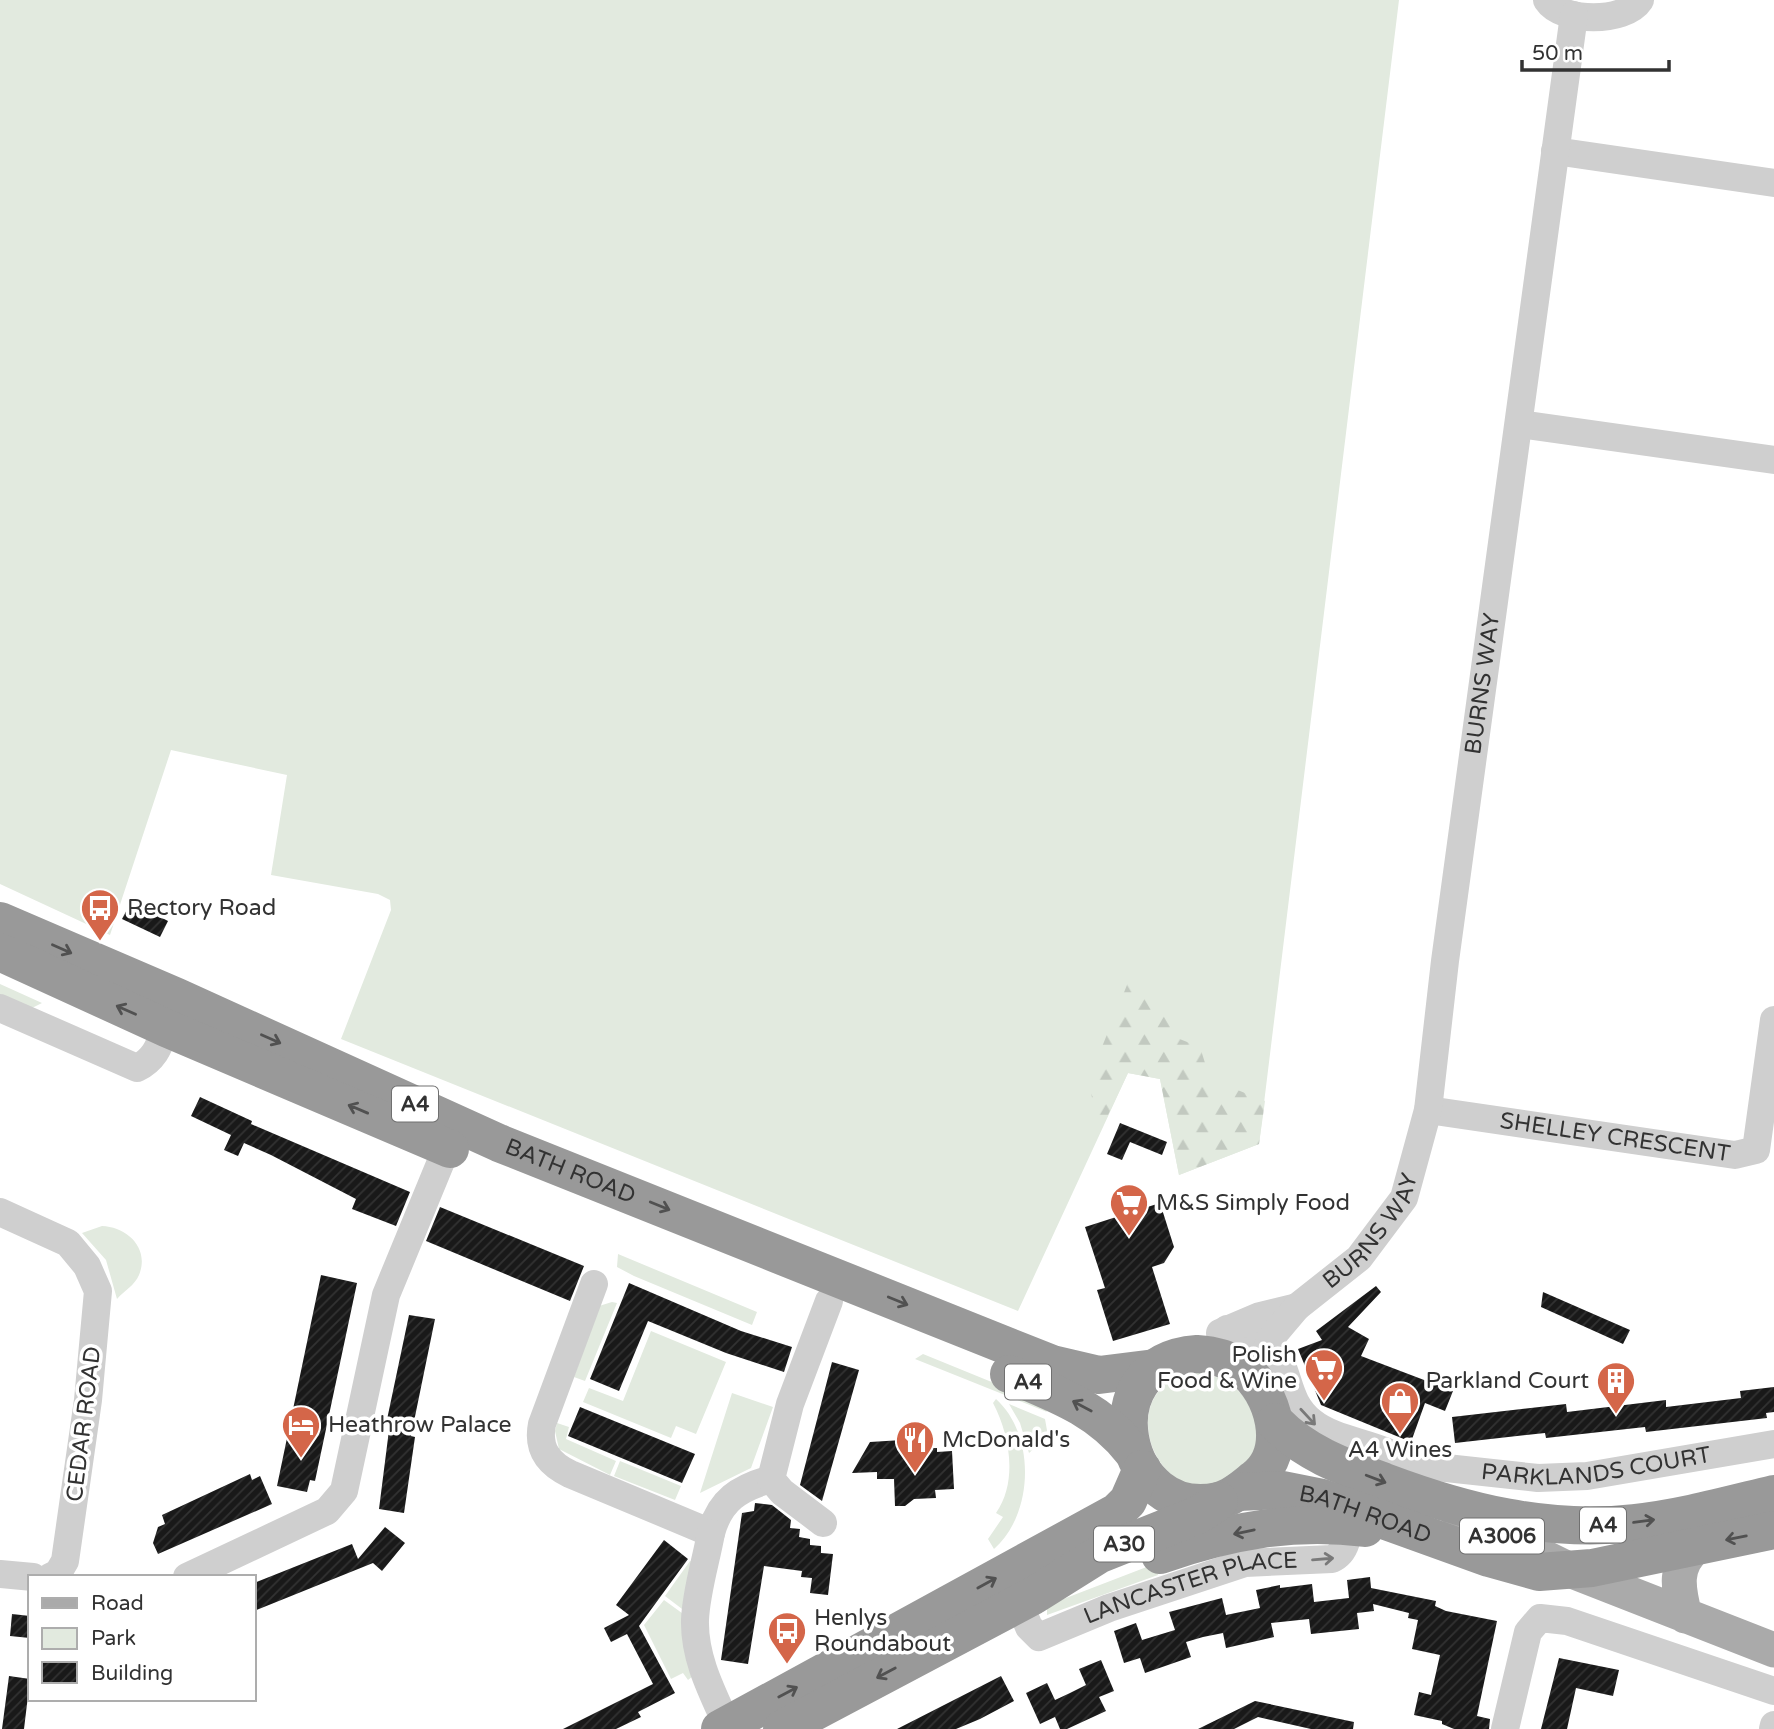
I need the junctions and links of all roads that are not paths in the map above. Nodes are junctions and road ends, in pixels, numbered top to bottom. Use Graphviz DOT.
graph roads {
  1 [pos="1547,0"];
  2 [pos="1640,0"];
  3 [pos="1574,15"];
  4 [pos="1555,151"];
  5 [pos="1774,183"];
  6 [pos="1519,424"];
  7 [pos="1774,460"];
  8 [pos="0,921"];
  9 [pos="0,952"];
  10 [pos="0,1008"];
  11 [pos="1774,1020"];
  12 [pos="166,1028"];
  13 [pos="1427,1110"];
  14 [pos="447,1147"];
  15 [pos="0,1212"];
  16 [pos="594,1284"];
  17 [pos="829,1301"];
  18 [pos="1297,1307"];
  19 [pos="1227,1329"];
  20 [pos="1170,1362"];
  21 [pos="1268,1362"];
  22 [pos="1275,1422"];
  23 [pos="1774,1444"];
  24 [pos="1137,1460"];
  25 [pos="771,1479"];
  26 [pos="1425,1488"];
  27 [pos="1774,1494"];
  28 [pos="1229,1496"];
  29 [pos="1350,1517"];
  30 [pos="823,1523"];
  31 [pos="1774,1530"];
  32 [pos="711,1533"];
  33 [pos="1697,1546"];
  34 [pos="1572,1571"];
  35 [pos="0,1574"];
  36 [pos="54,1575"];
  37 [pos="191,1575"];
  38 [pos="28,1577"];
  39 [pos="1026,1600"];
  40 [pos="1685,1616"];
  41 [pos="1774,1650"];
  42 [pos="1774,1692"];
  43 [pos="724,1727"];
  44 [pos="782,1729"];
  45 [pos="1505,1729"];
  1 -- 3 [label="street"];
  2 -- 3 [label="street"];
  3 -- 4 [label="street, BURNS WAY"];
  4 -- 5 [label="street"];
  4 -- 6 [label="street, BURNS WAY"];
  6 -- 7 [label="street"];
  6 -- 13 [label="street, BURNS WAY"];
  8 -- 20 [label="highway, BATH ROAD / A4, one-way"];
  12 -- 9 [label="highway, BATH ROAD / A4, one-way"];
  10 -- 12 [label="street"];
  11 -- 13 [label="street, SHELLEY CRESCENT"];
  14 -- 12 [label="highway, BATH ROAD / A4, one-way"];
  13 -- 18 [label="street, BURNS WAY"];
  14 -- 17 [label="highway, BATH ROAD / A4"];
  14 -- 37 [label="street"];
  15 -- 36 [label="street, CEDAR ROAD"];
  16 -- 32 [label="street"];
  24 -- 17 [label="highway, BATH ROAD / A4, one-way"];
  17 -- 25 [label="street"];
  18 -- 19 [label="street, BURNS WAY"];
  18 -- 21 [label="street, BURNS WAY"];
  19 -- 20 [label="street, BURNS WAY"];
  19 -- 21 [label="street"];
  20 -- 21 [label="highway"];
  20 -- 24 [label="highway"];
  21 -- 22 [label="highway"];
  21 -- 26 [label="street, one-way"];
  22 -- 26 [label="highway, BATH ROAD / A4, one-way"];
  22 -- 28 [label="highway"];
  23 -- 26 [label="street, PARKLANDS COURT"];
  24 -- 28 [label="highway"];
  43 -- 24 [label="highway, A30, one-way"];
  25 -- 30 [label="street"];
  25 -- 32 [label="street"];
  26 -- 27 [label="highway, A4, one-way"];
  26 -- 34 [label="main road, BATH ROAD / A3006"];
  28 -- 29 [label="highway, BATH ROAD / A4"];
  28 -- 39 [label="highway, A30"];
  29 -- 34 [label="highway, BATH ROAD / A4"];
  29 -- 39 [label="highway"];
  31 -- 33 [label="highway, A4, one-way"];
  32 -- 43 [label="street"];
  33 -- 34 [label="highway, A4"];
  33 -- 40 [label="main road"];
  34 -- 40 [label="main road, BATH ROAD / A3006"];
  35 -- 38 [label="street"];
  39 -- 44 [label="highway, A30, one-way"];
  40 -- 41 [label="main road, BATH ROAD / A3006"];
  42 -- 45 [label="street"];
}
